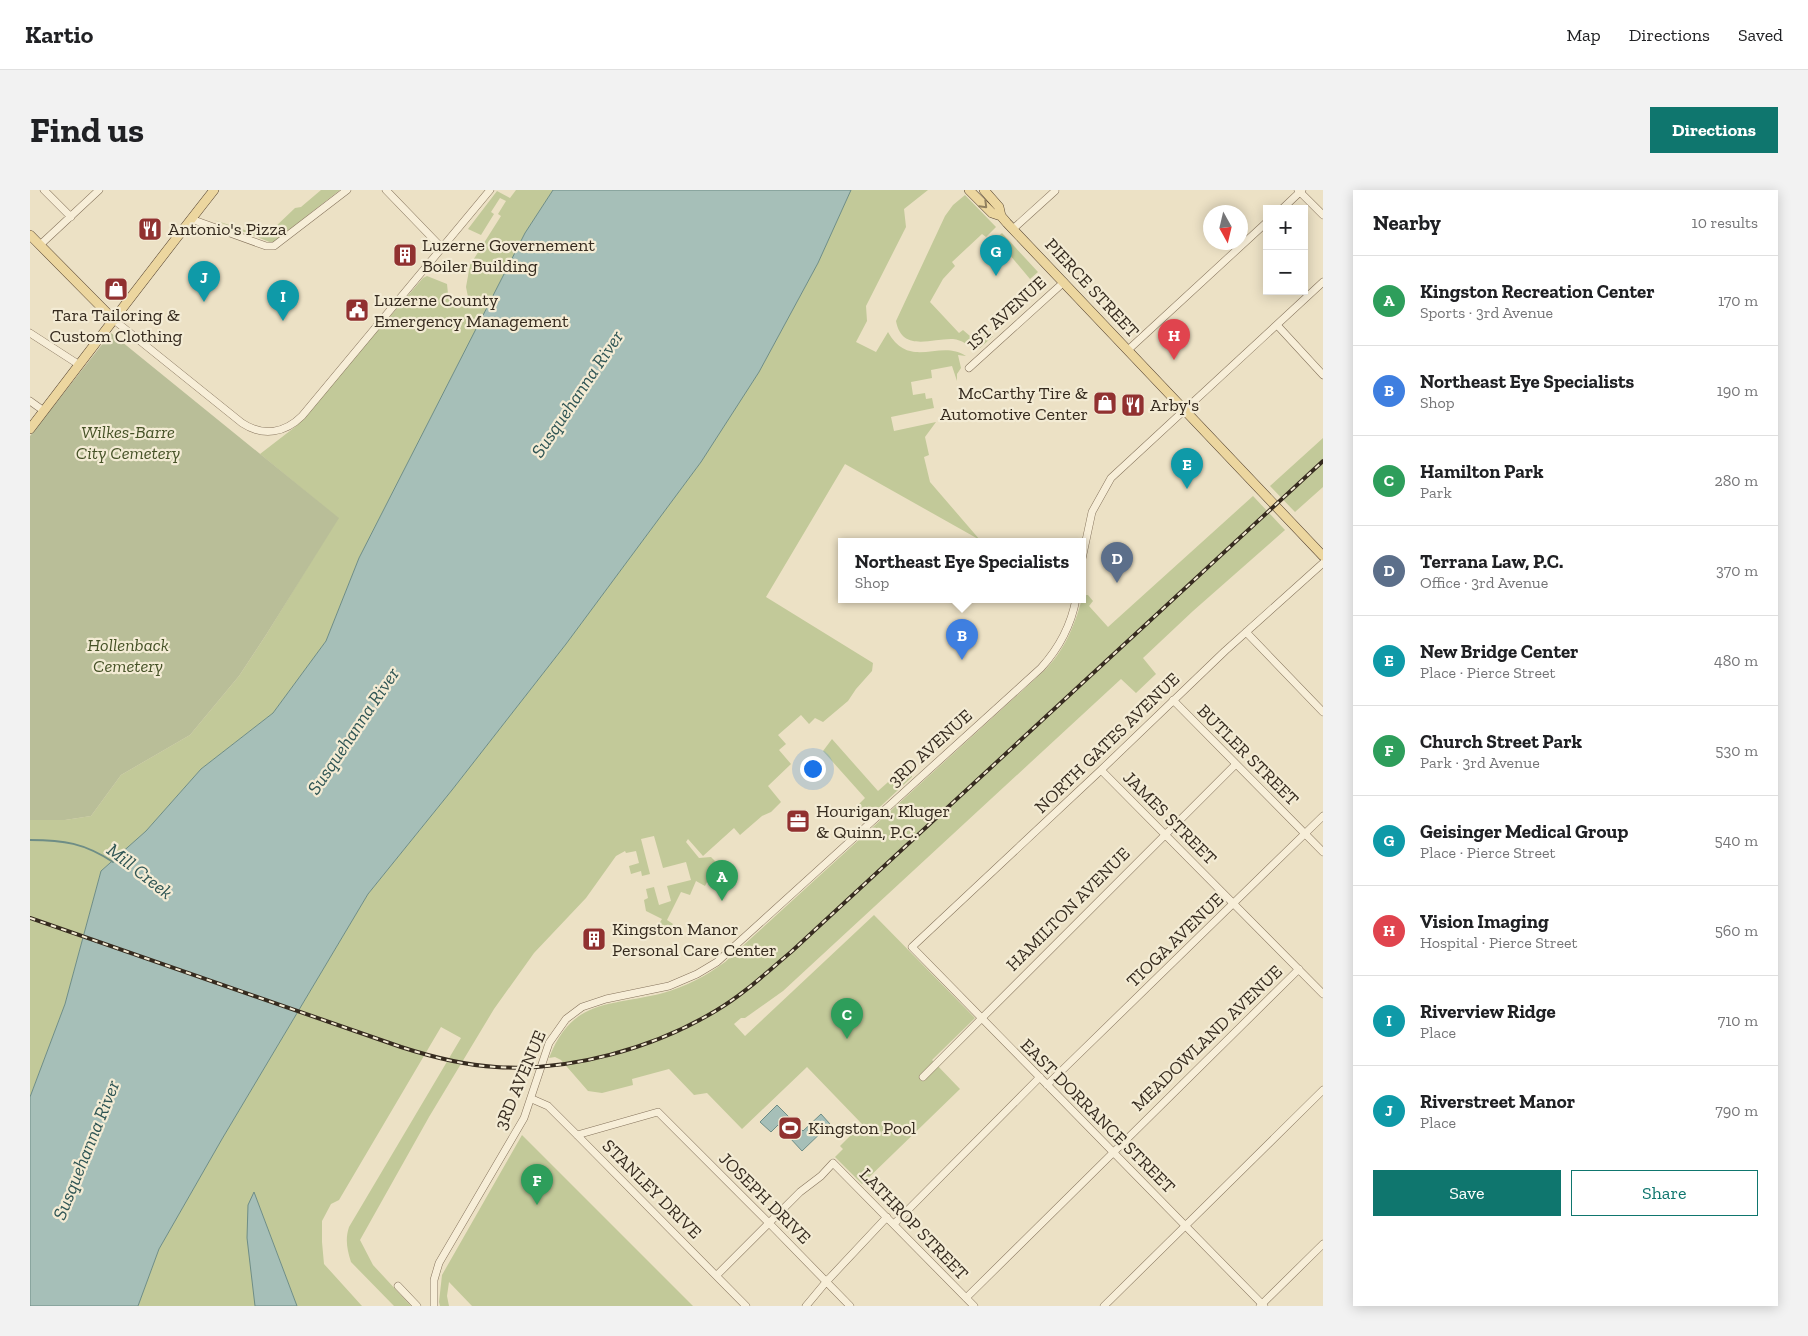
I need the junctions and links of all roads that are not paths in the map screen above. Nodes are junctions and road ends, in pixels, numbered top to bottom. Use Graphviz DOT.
graph roads {
  1 [pos="44,190"];
  2 [pos="99,190"];
  3 [pos="214,190"];
  4 [pos="347,190"];
  5 [pos="386,190"];
  6 [pos="490,190"];
  7 [pos="969,190"];
  8 [pos="984,190"];
  9 [pos="1056,190"];
  10 [pos="1300,191"];
  11 [pos="1286,205"];
  12 [pos="1323,215"];
  13 [pos="1002,216"];
  14 [pos="70,217"];
  15 [pos="191,219"];
  16 [pos="1263,226"];
  17 [pos="1013,230"];
  18 [pos="30,235"];
  19 [pos="40,245"];
  20 [pos="441,247"];
  21 [pos="1064,282"];
  22 [pos="1323,282"];
  23 [pos="114,320"];
  24 [pos="1277,325"];
  25 [pos="30,333"];
  26 [pos="1128,350"];
  27 [pos="78,364"];
  28 [pos="969,368"];
  29 [pos="1323,375"];
  30 [pos="30,401"];
  31 [pos="1184,410"];
  32 [pos="44,411"];
  33 [pos="30,429"];
  34 [pos="1086,540"];
  35 [pos="1323,556"];
  36 [pos="1323,563"];
  37 [pos="1075,603"];
  38 [pos="1246,632"];
  39 [pos="1173,700"];
  40 [pos="1323,712"];
  41 [pos="1236,764"];
  42 [pos="1101,770"];
  43 [pos="1323,816"];
  44 [pos="1165,834"];
  45 [pos="1305,834"];
  46 [pos="1323,852"];
  47 [pos="1234,904"];
  48 [pos="912,947"];
  49 [pos="1299,969"];
  50 [pos="1323,994"];
  51 [pos="980,1018"];
  52 [pos="923,1077"];
  53 [pos="1040,1077"];
  54 [pos="1047,1084"];
  55 [pos="1323,1090"];
  56 [pos="532,1099"];
  57 [pos="577,1135"];
  58 [pos="1113,1151"];
  59 [pos="887,1217"];
  60 [pos="769,1223"];
  61 [pos="894,1224"];
  62 [pos="1185,1226"];
  63 [pos="1323,1244"];
  64 [pos="716,1275"];
  65 [pos="826,1282"];
  66 [pos="398,1286"];
  67 [pos="966,1298"];
  68 [pos="1262,1305"];
  69 [pos="417,1306"];
  70 [pos="434,1306"];
  71 [pos="746,1306"];
  72 [pos="806,1306"];
  73 [pos="850,1306"];
  74 [pos="974,1306"];
  75 [pos="1104,1306"];
  1 -- 14 [label="street"];
  2 -- 14 [label="street"];
  3 -- 15 [label="main road"];
  4 -- 15 [label="street"];
  5 -- 20 [label="street"];
  6 -- 20 [label="street"];
  7 -- 13 [label="main road, PIERCE STREET, one-way"];
  8 -- 13 [label="main road, PIERCE STREET"];
  9 -- 17 [label="street"];
  10 -- 11 [label="street"];
  10 -- 12 [label="street"];
  13 -- 17 [label="main road, PIERCE STREET"];
  14 -- 19 [label="street"];
  15 -- 23 [label="main road"];
  16 -- 26 [label="street"];
  17 -- 21 [label="main road, PIERCE STREET"];
  18 -- 19 [label="main road"];
  19 -- 23 [label="main road"];
  20 -- 23 [label="street"];
  21 -- 26 [label="main road, PIERCE STREET"];
  21 -- 28 [label="street, 1ST AVENUE"];
  22 -- 24 [label="street"];
  23 -- 27 [label="main road"];
  24 -- 29 [label="street"];
  24 -- 31 [label="street"];
  25 -- 27 [label="street"];
  26 -- 31 [label="main road, PIERCE STREET"];
  27 -- 32 [label="main road"];
  30 -- 32 [label="street"];
  31 -- 34 [label="street"];
  31 -- 35 [label="main road, PIERCE STREET"];
  32 -- 33 [label="main road"];
  36 -- 38 [label="street, NORTH GATES AVENUE"];
  37 -- 56 [label="street, 3RD AVENUE"];
  38 -- 39 [label="street, NORTH GATES AVENUE"];
  38 -- 40 [label="street"];
  39 -- 41 [label="street, BUTLER STREET"];
  39 -- 42 [label="street, NORTH GATES AVENUE"];
  41 -- 44 [label="street, HAMILTON AVENUE"];
  41 -- 45 [label="street, BUTLER STREET"];
  42 -- 44 [label="street, JAMES STREET"];
  42 -- 48 [label="street, NORTH GATES AVENUE"];
  43 -- 45 [label="street, TIOGA AVENUE"];
  44 -- 47 [label="street, JAMES STREET"];
  44 -- 51 [label="street, HAMILTON AVENUE"];
  45 -- 46 [label="street, BUTLER STREET"];
  45 -- 47 [label="street, TIOGA AVENUE"];
  47 -- 49 [label="street, JAMES STREET"];
  47 -- 54 [label="street, TIOGA AVENUE"];
  48 -- 51 [label="street, EAST DORRANCE STREET"];
  49 -- 50 [label="street, JAMES STREET"];
  49 -- 58 [label="street, MEADOWLAND AVENUE"];
  51 -- 52 [label="street, HAMILTON AVENUE"];
  51 -- 53 [label="street, EAST DORRANCE STREET"];
  53 -- 54 [label="street, EAST DORRANCE STREET"];
  53 -- 61 [label="street"];
  54 -- 58 [label="street, EAST DORRANCE STREET"];
  55 -- 62 [label="street"];
  56 -- 57 [label="street, STANLEY DRIVE"];
  56 -- 70 [label="street, 3RD AVENUE"];
  57 -- 60 [label="street, JOSEPH DRIVE"];
  57 -- 64 [label="street, STANLEY DRIVE"];
  58 -- 62 [label="street, EAST DORRANCE STREET"];
  58 -- 67 [label="street, MEADOWLAND AVENUE"];
  59 -- 60 [label="street, LATHROP STREET"];
  59 -- 61 [label="street, LATHROP STREET"];
  59 -- 65 [label="street"];
  60 -- 64 [label="street"];
  60 -- 65 [label="street, JOSEPH DRIVE"];
  61 -- 67 [label="street, LATHROP STREET"];
  62 -- 68 [label="street, EAST DORRANCE STREET"];
  62 -- 75 [label="street"];
  63 -- 68 [label="street"];
  64 -- 71 [label="street, STANLEY DRIVE"];
  65 -- 72 [label="street"];
  65 -- 73 [label="street, JOSEPH DRIVE"];
  66 -- 69 [label="street"];
  67 -- 74 [label="street, LATHROP STREET"];
}
